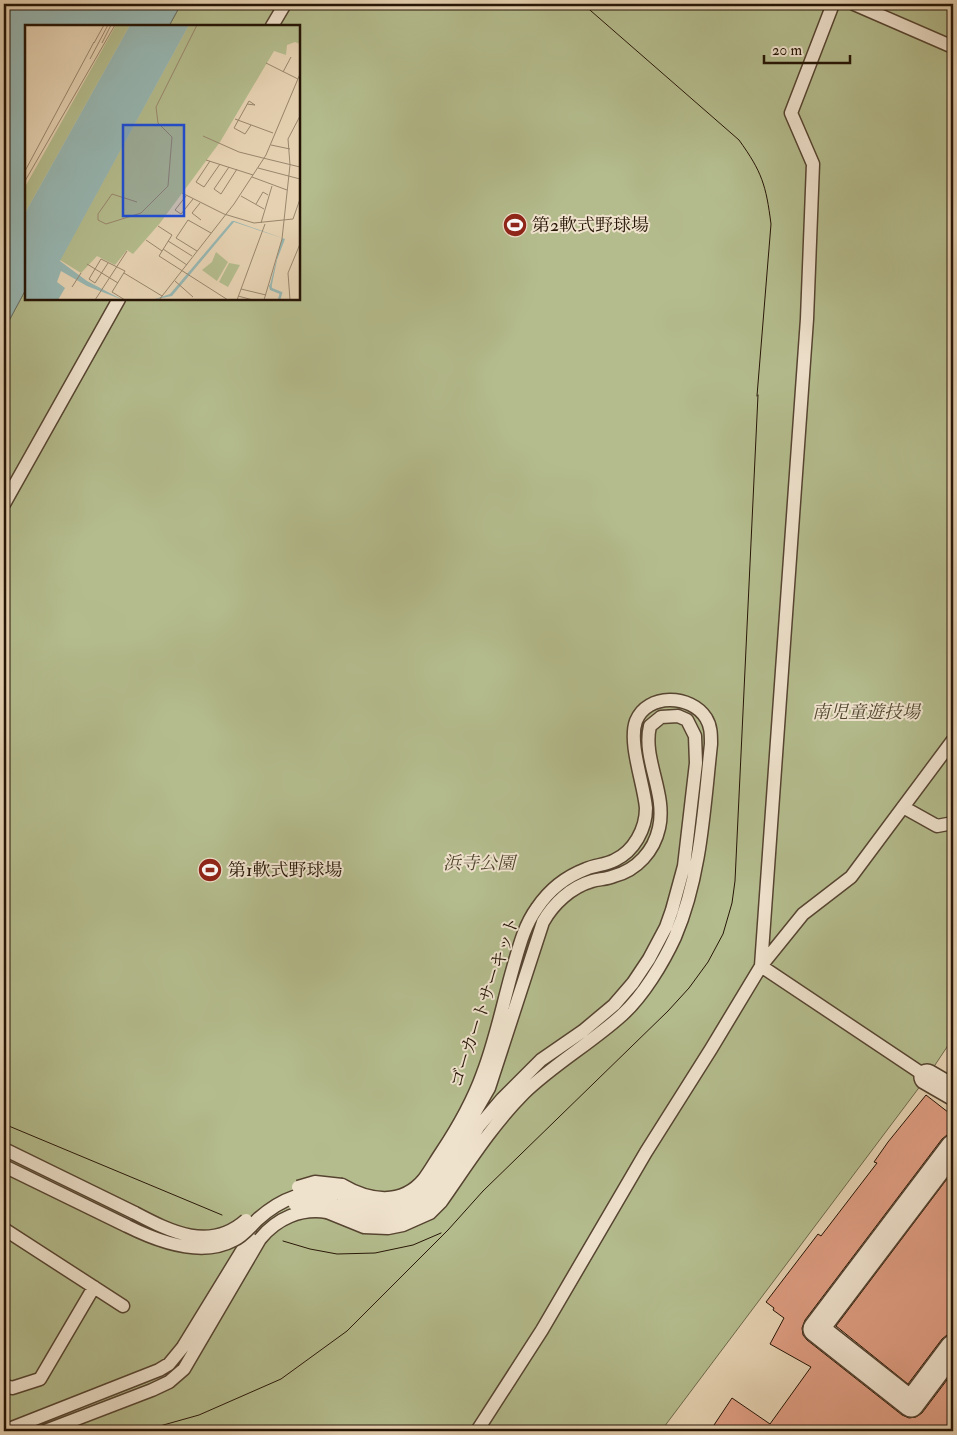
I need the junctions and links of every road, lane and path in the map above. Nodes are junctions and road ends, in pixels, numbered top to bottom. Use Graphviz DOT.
graph roads {
  1 [pos="285,4"];
  2 [pos="833,4"];
  3 [pos="854,4"];
  4 [pos="273,25"];
  5 [pos="953,47"];
  6 [pos="118,300"];
  7 [pos="4,504"];
  8 [pos="953,740"];
  9 [pos="903,808"];
  10 [pos="953,823"];
  11 [pos="761,966"];
  12 [pos="927,1077"];
  13 [pos="953,1092"];
  14 [pos="953,1148"];
  15 [pos="4,1149"];
  16 [pos="4,1166"];
  17 [pos="335,1198"];
  18 [pos="4,1229"];
  19 [pos="94,1287"];
  20 [pos="123,1306"];
  21 [pos="205,1321"];
  22 [pos="953,1348"];
  23 [pos="4,1385"];
  24 [pos="4,1431"];
  25 [pos="45,1431"];
  26 [pos="477,1431"];
  1 -- 4 [label="lane"];
  2 -- 11 [label="lane"];
  3 -- 5 [label="lane"];
  6 -- 7 [label="lane"];
  8 -- 9 [label="lane"];
  9 -- 10 [label="lane"];
  9 -- 11 [label="lane"];
  11 -- 12 [label="lane"];
  11 -- 26 [label="lane"];
  12 -- 13 [label="street"];
  14 -- 22 [label="street"];
  15 -- 17 [label="lane, ゴーカートサーキット, bridge"];
  16 -- 17 [label="lane, ゴーカートサーキット, bridge"];
  17 -- 17 [label="lane, ゴーカートサーキット"];
  17 -- 21 [label="lane, ゴーカートサーキット, bridge"];
  18 -- 19 [label="lane"];
  19 -- 20 [label="lane"];
  19 -- 23 [label="lane"];
  21 -- 24 [label="lane, ゴーカートサーキット"];
  21 -- 25 [label="lane, ゴーカートサーキット"];
}
